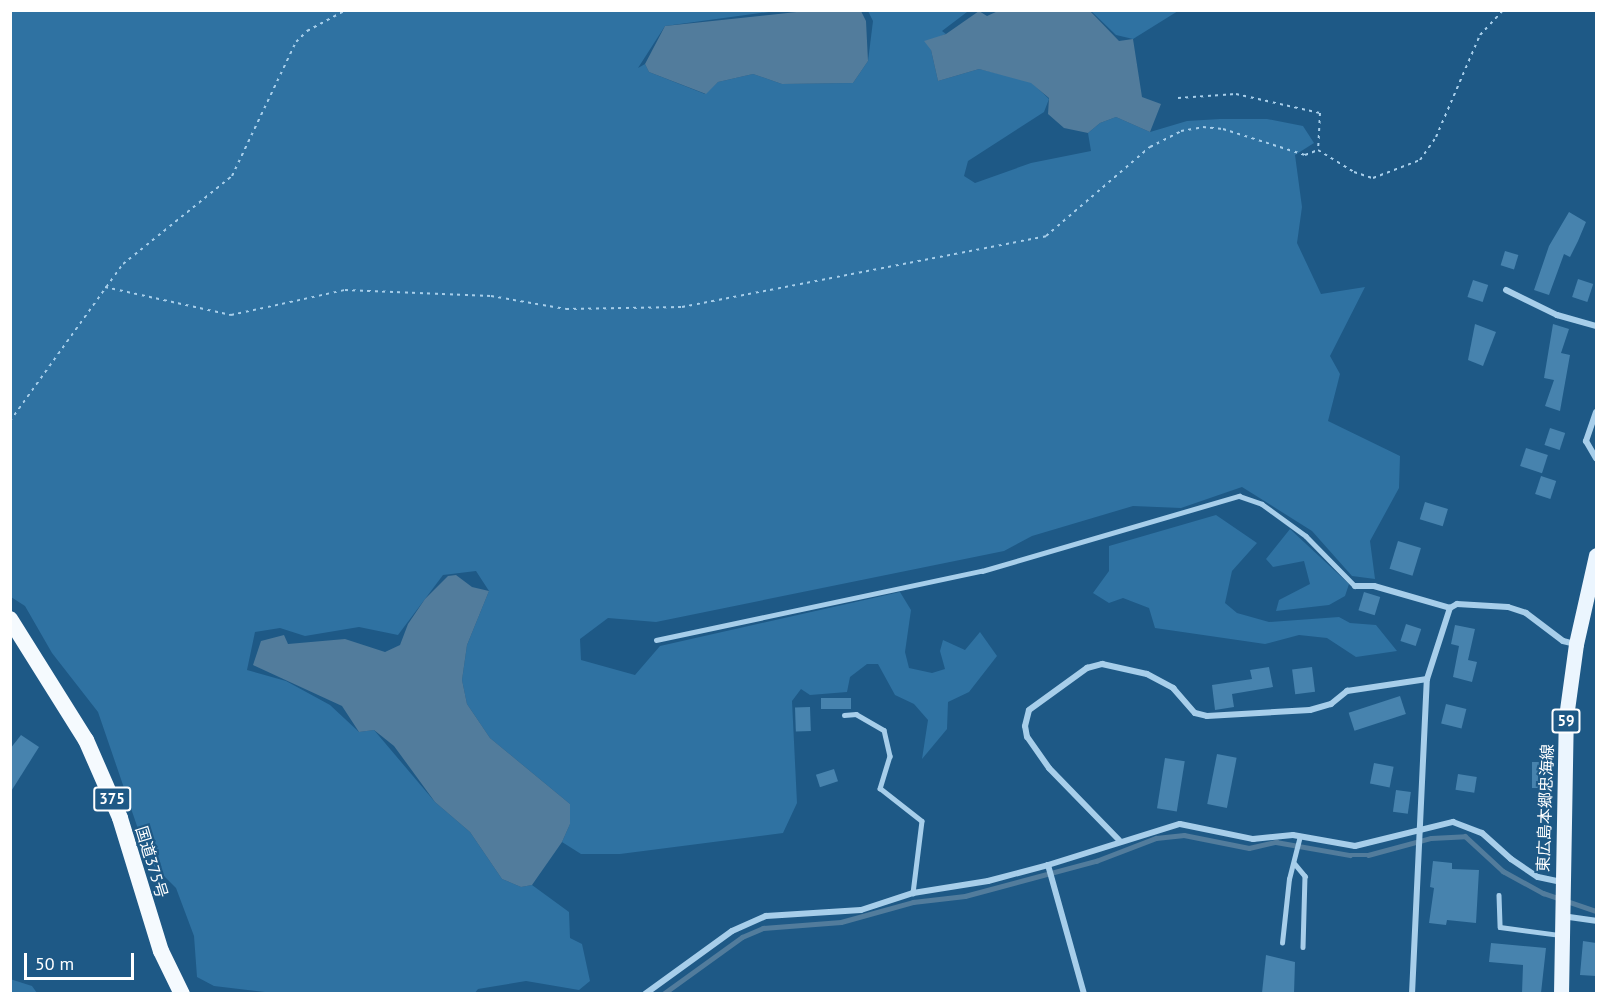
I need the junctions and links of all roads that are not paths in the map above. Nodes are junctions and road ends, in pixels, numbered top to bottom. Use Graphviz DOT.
graph roads {
  1 [pos="1506,290"];
  2 [pos="1596,326"];
  3 [pos="1596,412"];
  4 [pos="1596,458"];
  5 [pos="1596,555"];
  6 [pos="1355,586"];
  7 [pos="1450,608"];
  8 [pos="10,619"];
  9 [pos="656,640"];
  10 [pos="1576,644"];
  11 [pos="1427,680"];
  12 [pos="844,715"];
  13 [pos="1422,832"];
  14 [pos="1300,838"];
  15 [pos="1119,840"];
  16 [pos="1295,864"];
  17 [pos="1049,867"];
  18 [pos="913,893"];
  19 [pos="1499,895"];
  20 [pos="1561,898"];
  21 [pos="1596,921"];
  22 [pos="1560,935"];
  23 [pos="1282,943"];
  24 [pos="1303,947"];
  25 [pos="182,993"];
  26 [pos="645,993"];
  27 [pos="1084,993"];
  28 [pos="1412,993"];
  29 [pos="1561,993"];
  1 -- 2 [label="street"];
  3 -- 4 [label="street"];
  5 -- 10 [label="main road, 東広島本郷忠海線 / 59"];
  6 -- 7 [label="street"];
  6 -- 9 [label="lane"];
  7 -- 10 [label="street"];
  7 -- 11 [label="street"];
  8 -- 25 [label="highway, 国道375号 / 375"];
  10 -- 20 [label="main road, 東広島本郷忠海線 / 59"];
  11 -- 13 [label="street"];
  11 -- 15 [label="street"];
  12 -- 18 [label="lane"];
  13 -- 14 [label="street"];
  13 -- 20 [label="street"];
  13 -- 28 [label="street"];
  14 -- 15 [label="street"];
  14 -- 16 [label="lane"];
  15 -- 17 [label="street"];
  16 -- 23 [label="lane"];
  16 -- 24 [label="lane"];
  17 -- 18 [label="street"];
  17 -- 27 [label="street"];
  18 -- 26 [label="street"];
  19 -- 22 [label="lane"];
  20 -- 21 [label="street"];
  20 -- 22 [label="main road, 東広島本郷忠海線 / 59"];
  22 -- 29 [label="main road, 東広島本郷忠海線 / 59"];
}
